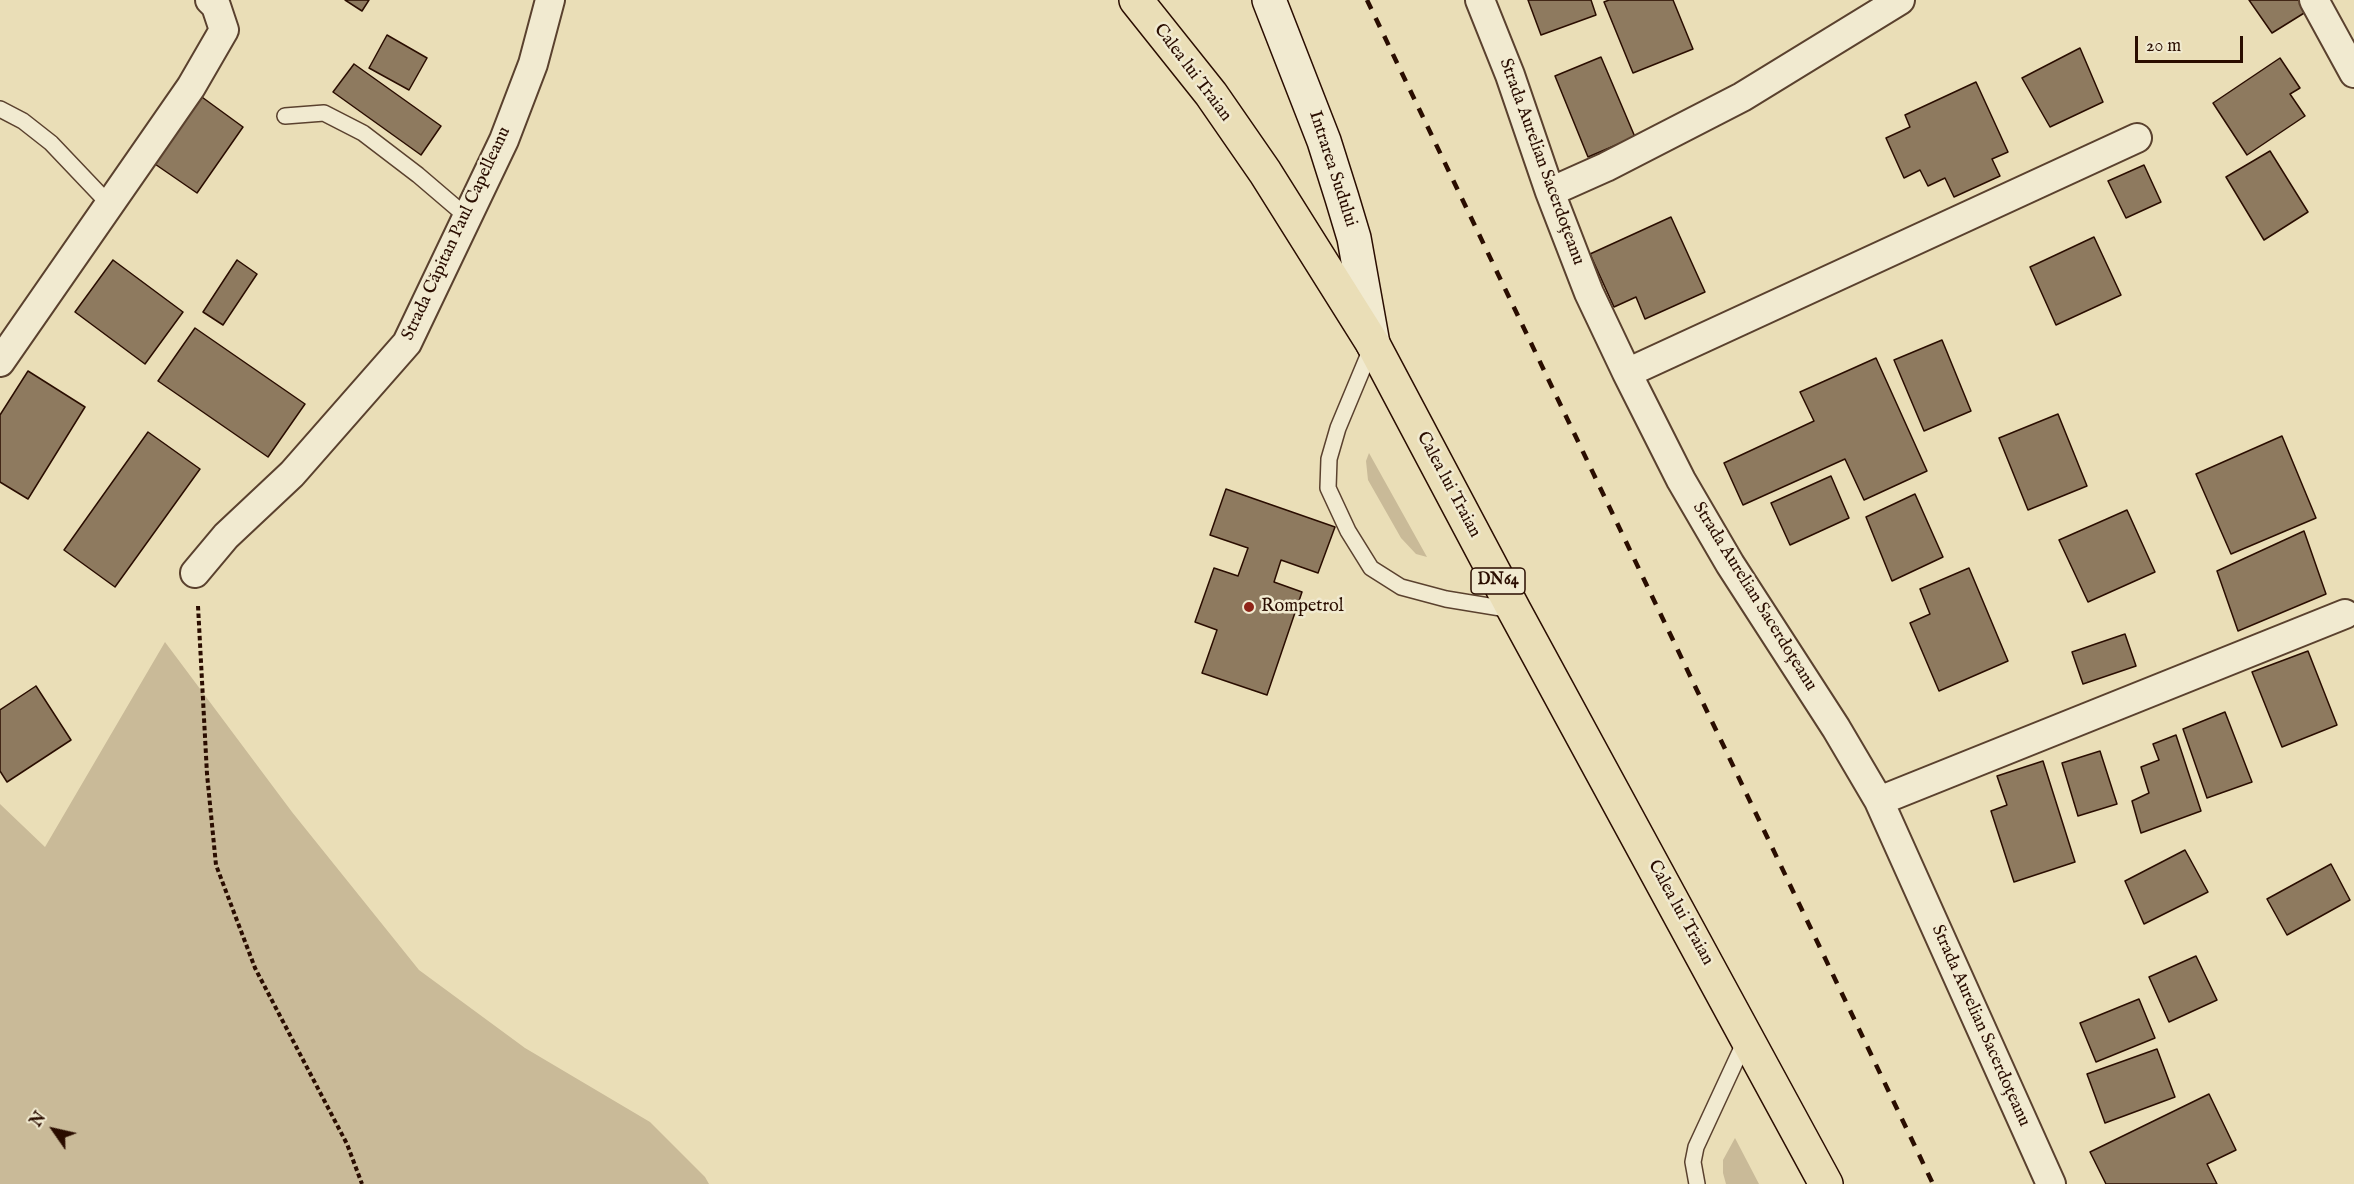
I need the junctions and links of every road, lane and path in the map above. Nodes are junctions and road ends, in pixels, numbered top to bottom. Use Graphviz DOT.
graph roads {
  1 [pos="210,0"];
  2 [pos="549,0"];
  3 [pos="1136,0"];
  4 [pos="1269,0"];
  5 [pos="1480,0"];
  6 [pos="1900,0"];
  7 [pos="2314,0"];
  8 [pos="2354,73"];
  9 [pos="0,109"];
  10 [pos="285,116"];
  11 [pos="2137,138"];
  12 [pos="1550,192"];
  13 [pos="109,204"];
  14 [pos="466,216"];
  15 [pos="1373,344"];
  16 [pos="0,362"];
  17 [pos="1627,373"];
  18 [pos="195,573"];
  19 [pos="1514,610"];
  20 [pos="2345,614"];
  21 [pos="1879,801"];
  22 [pos="1748,1037"];
  23 [pos="362,1184"];
  24 [pos="1697,1184"];
  25 [pos="1826,1184"];
  26 [pos="2051,1184"];
  1 -- 13 [label="street"];
  2 -- 14 [label="street, Strada Căpitan Paul Capelleanu"];
  3 -- 15 [label="main road, Calea lui Traian / DN64"];
  4 -- 15 [label="street, Intrarea Sudului"];
  5 -- 12 [label="street, Strada Aurelian Sacerdoțeanu"];
  6 -- 12 [label="street"];
  7 -- 8 [label="street"];
  9 -- 13 [label="lane"];
  10 -- 14 [label="lane"];
  11 -- 17 [label="street"];
  12 -- 17 [label="street, Strada Aurelian Sacerdoțeanu"];
  13 -- 16 [label="street"];
  14 -- 18 [label="street, Strada Căpitan Paul Capelleanu"];
  15 -- 19 [label="main road, Calea lui Traian / DN64"];
  15 -- 19 [label="lane"];
  17 -- 21 [label="street, Strada Aurelian Sacerdoțeanu"];
  18 -- 23 [label="path"];
  19 -- 22 [label="main road, Calea lui Traian / DN64"];
  20 -- 21 [label="street"];
  21 -- 26 [label="street, Strada Aurelian Sacerdoțeanu"];
  22 -- 24 [label="lane"];
  22 -- 25 [label="main road, Calea lui Traian / DN64"];
}
